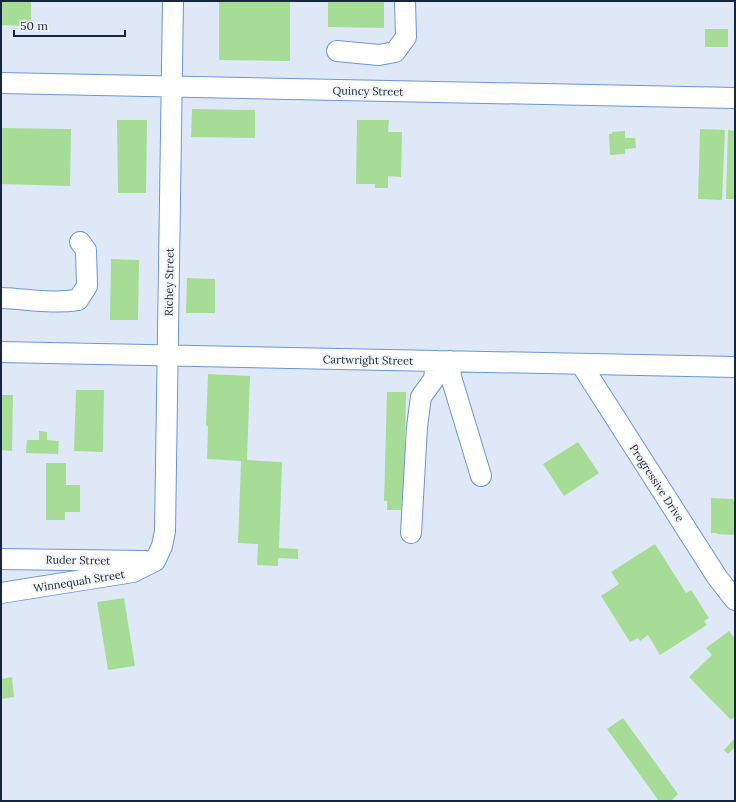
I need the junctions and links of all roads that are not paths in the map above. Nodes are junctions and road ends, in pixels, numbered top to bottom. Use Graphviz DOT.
graph roads {
  1 [pos="173,1"];
  2 [pos="405,1"];
  3 [pos="337,51"];
  4 [pos="1,83"];
  5 [pos="172,87"];
  6 [pos="735,98"];
  7 [pos="80,242"];
  8 [pos="1,298"];
  9 [pos="1,352"];
  10 [pos="168,356"];
  11 [pos="443,361"];
  12 [pos="581,364"];
  13 [pos="735,367"];
  14 [pos="481,476"];
  15 [pos="411,533"];
  16 [pos="1,559"];
  17 [pos="154,561"];
  18 [pos="726,577"];
  19 [pos="1,593"];
  20 [pos="735,600"];
  1 -- 5 [label="street, Richey Street"];
  2 -- 3 [label="street"];
  4 -- 5 [label="street, Quincy Street"];
  5 -- 6 [label="street, Quincy Street"];
  5 -- 10 [label="street, Richey Street"];
  7 -- 8 [label="street"];
  9 -- 10 [label="street, Cartwright Street"];
  10 -- 11 [label="street, Cartwright Street"];
  10 -- 17 [label="street, Richey Street"];
  11 -- 12 [label="street, Cartwright Street"];
  11 -- 14 [label="street"];
  11 -- 15 [label="street"];
  12 -- 13 [label="street, Cartwright Street"];
  12 -- 18 [label="street, Progressive Drive"];
  16 -- 17 [label="street, Ruder Street"];
  17 -- 19 [label="street, Winnequah Street"];
  18 -- 20 [label="street, Progressive Drive"];
}
